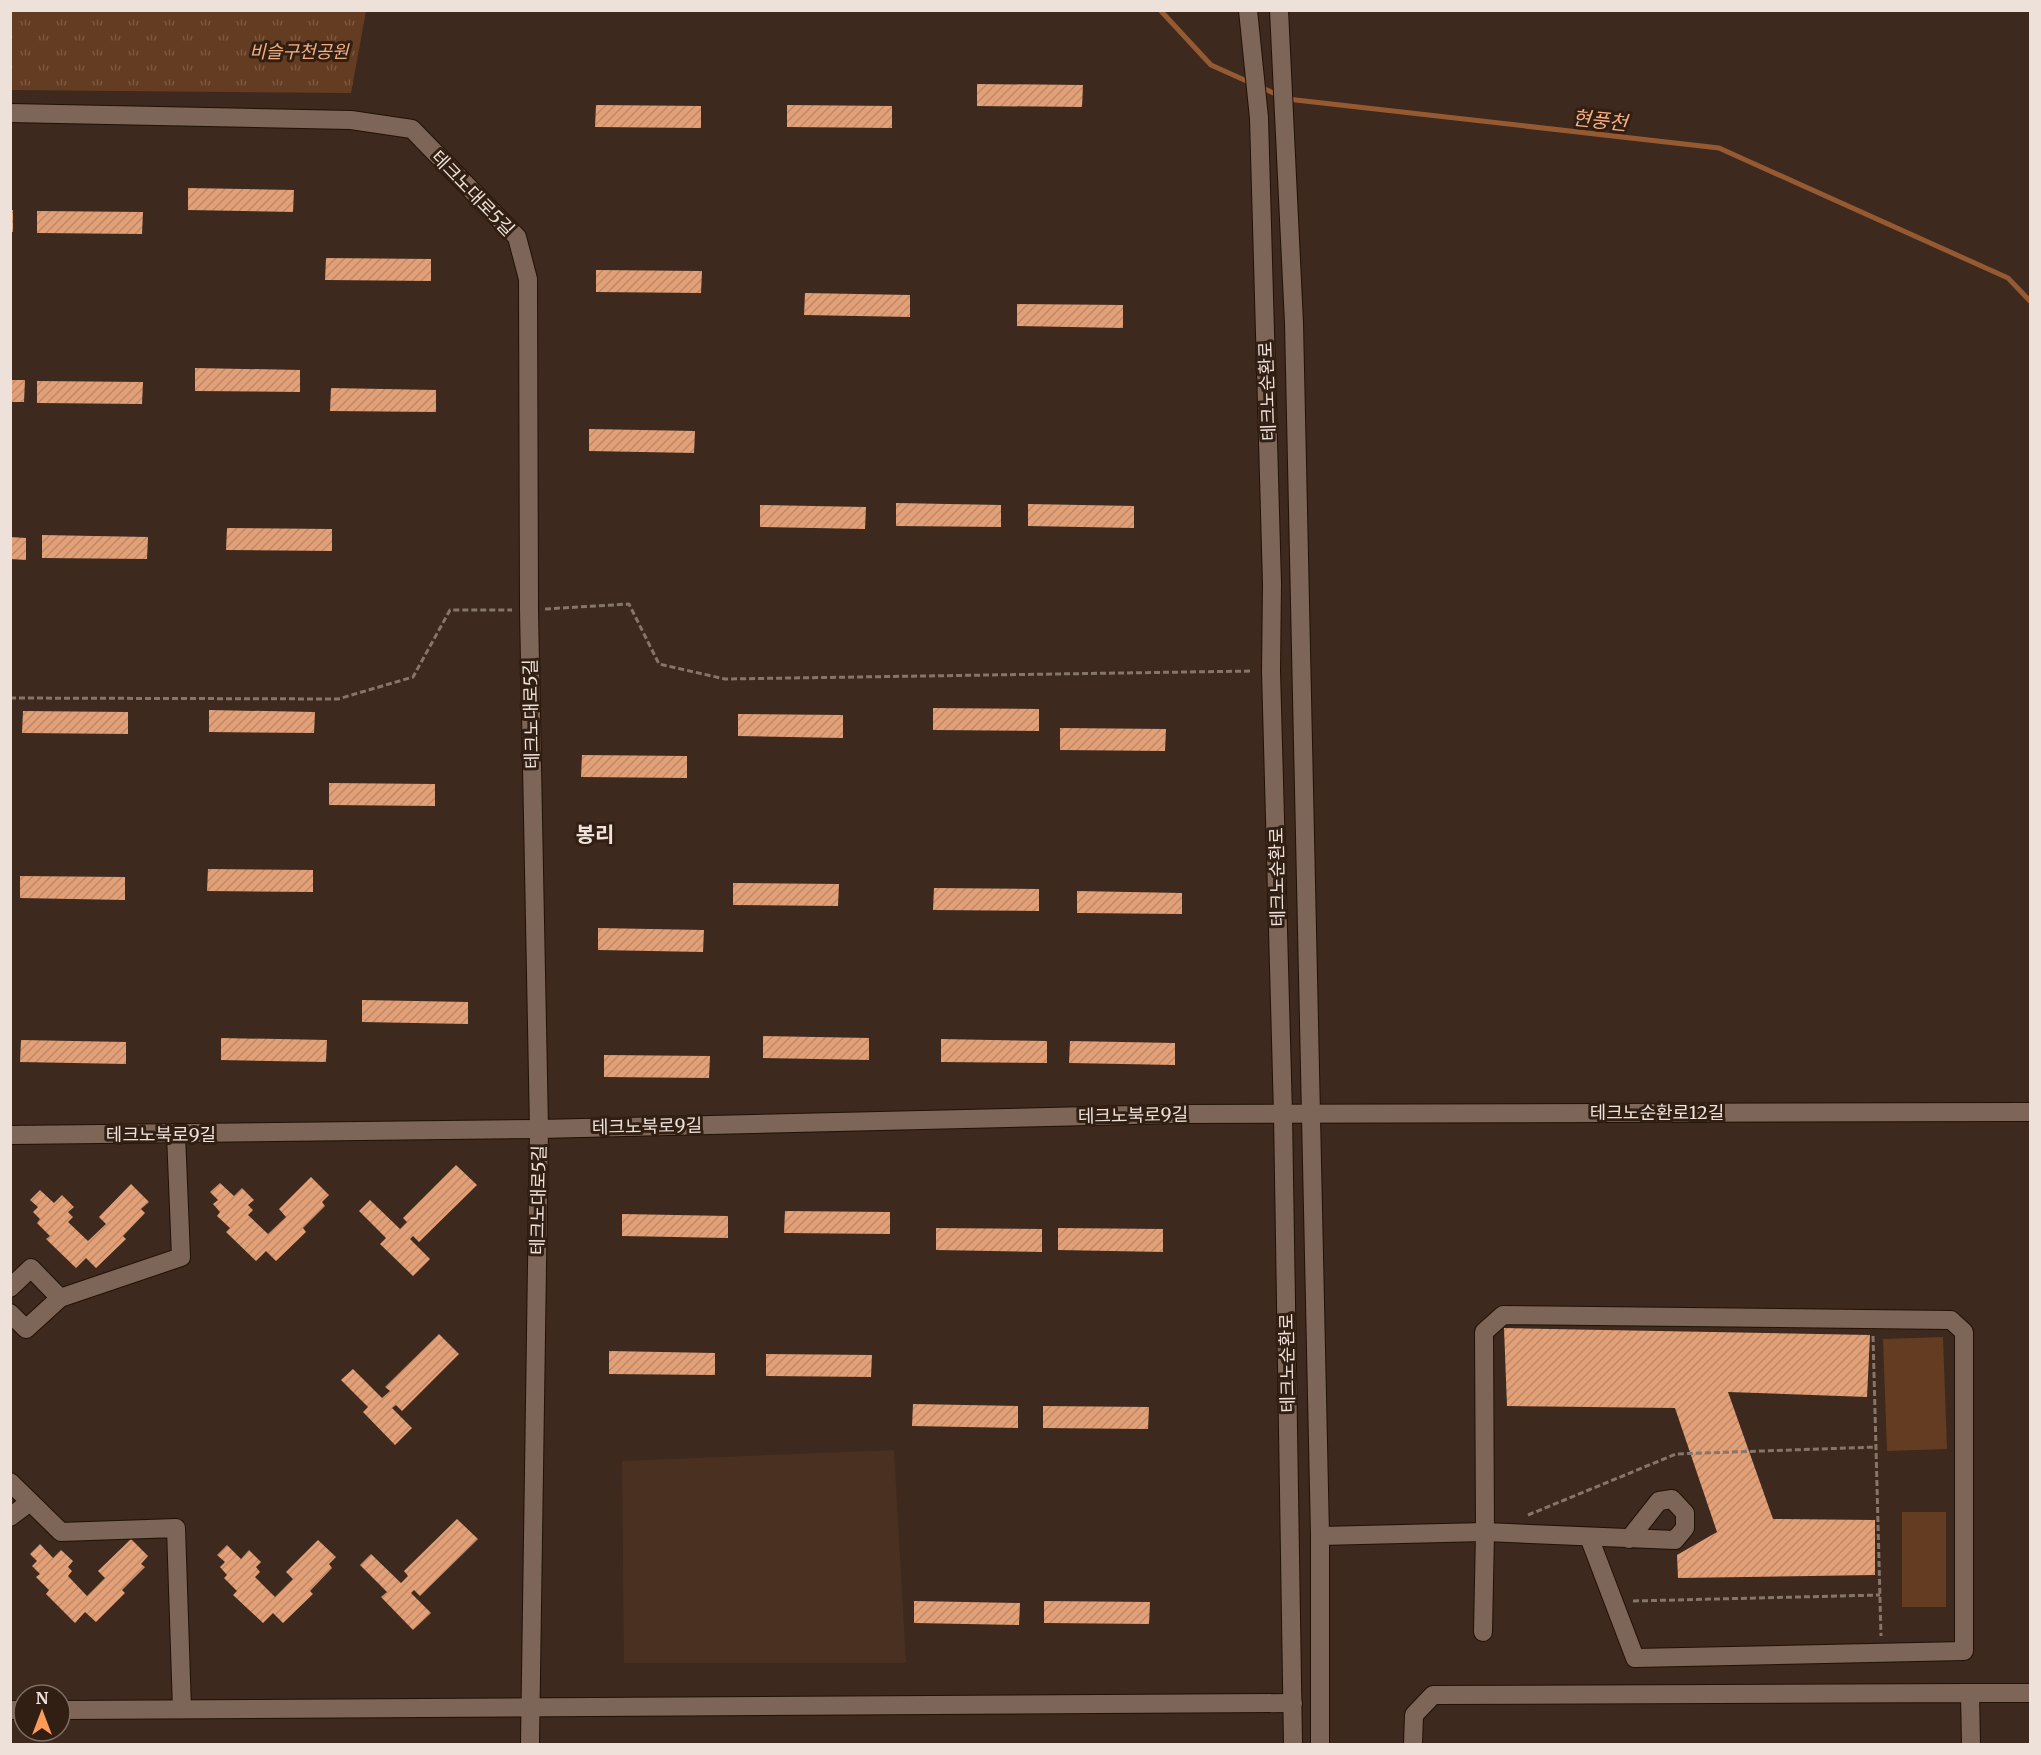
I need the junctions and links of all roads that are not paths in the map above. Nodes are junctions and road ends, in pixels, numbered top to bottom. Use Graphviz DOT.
graph roads {
  1 [pos="1248,10"];
  2 [pos="1279,10"];
  3 [pos="10,113"];
  4 [pos="2031,1112"];
  5 [pos="1283,1113"];
  6 [pos="1312,1113"];
  7 [pos="539,1129"];
  8 [pos="176,1134"];
  9 [pos="10,1135"];
  10 [pos="10,1288"];
  11 [pos="60,1298"];
  12 [pos="10,1313"];
  13 [pos="10,1482"];
  14 [pos="30,1502"];
  15 [pos="10,1517"];
  16 [pos="1485,1532"];
  17 [pos="1320,1536"];
  18 [pos="1589,1537"];
  19 [pos="1629,1539"];
  20 [pos="1483,1632"];
  21 [pos="1970,1693"];
  22 [pos="2031,1693"];
  23 [pos="1293,1703"];
  24 [pos="530,1708"];
  25 [pos="182,1709"];
  26 [pos="72,1710"];
  27 [pos="530,1744"];
  28 [pos="1293,1744"];
  29 [pos="1320,1744"];
  30 [pos="1413,1744"];
  31 [pos="1971,1744"];
  1 -- 5 [label="street, 테크노순환로"];
  2 -- 6 [label="street, 테크노순환로"];
  3 -- 7 [label="street, 테크노대로5길"];
  4 -- 6 [label="street, 테크노순환로12길"];
  5 -- 6 [label="street, 테크노순환로12길"];
  5 -- 7 [label="street, 테크노북로9길"];
  5 -- 23 [label="street, 테크노순환로"];
  6 -- 17 [label="street, 테크노순환로"];
  7 -- 8 [label="street, 테크노북로9길"];
  7 -- 24 [label="street, 테크노대로5길"];
  8 -- 9 [label="street, 테크노북로9길"];
  8 -- 11 [label="street"];
  10 -- 11 [label="street"];
  11 -- 12 [label="street"];
  13 -- 14 [label="street"];
  14 -- 15 [label="street"];
  14 -- 25 [label="street"];
  16 -- 17 [label="street"];
  16 -- 18 [label="street"];
  16 -- 18 [label="street"];
  16 -- 20 [label="street"];
  17 -- 29 [label="street, 테크노순환로"];
  18 -- 19 [label="street"];
  21 -- 22 [label="street"];
  21 -- 30 [label="street"];
  21 -- 31 [label="street"];
  23 -- 24 [label="street"];
  23 -- 28 [label="street, 테크노순환로"];
  24 -- 25 [label="street"];
  24 -- 27 [label="street, 테크노대로5길"];
  25 -- 26 [label="street"];
}
